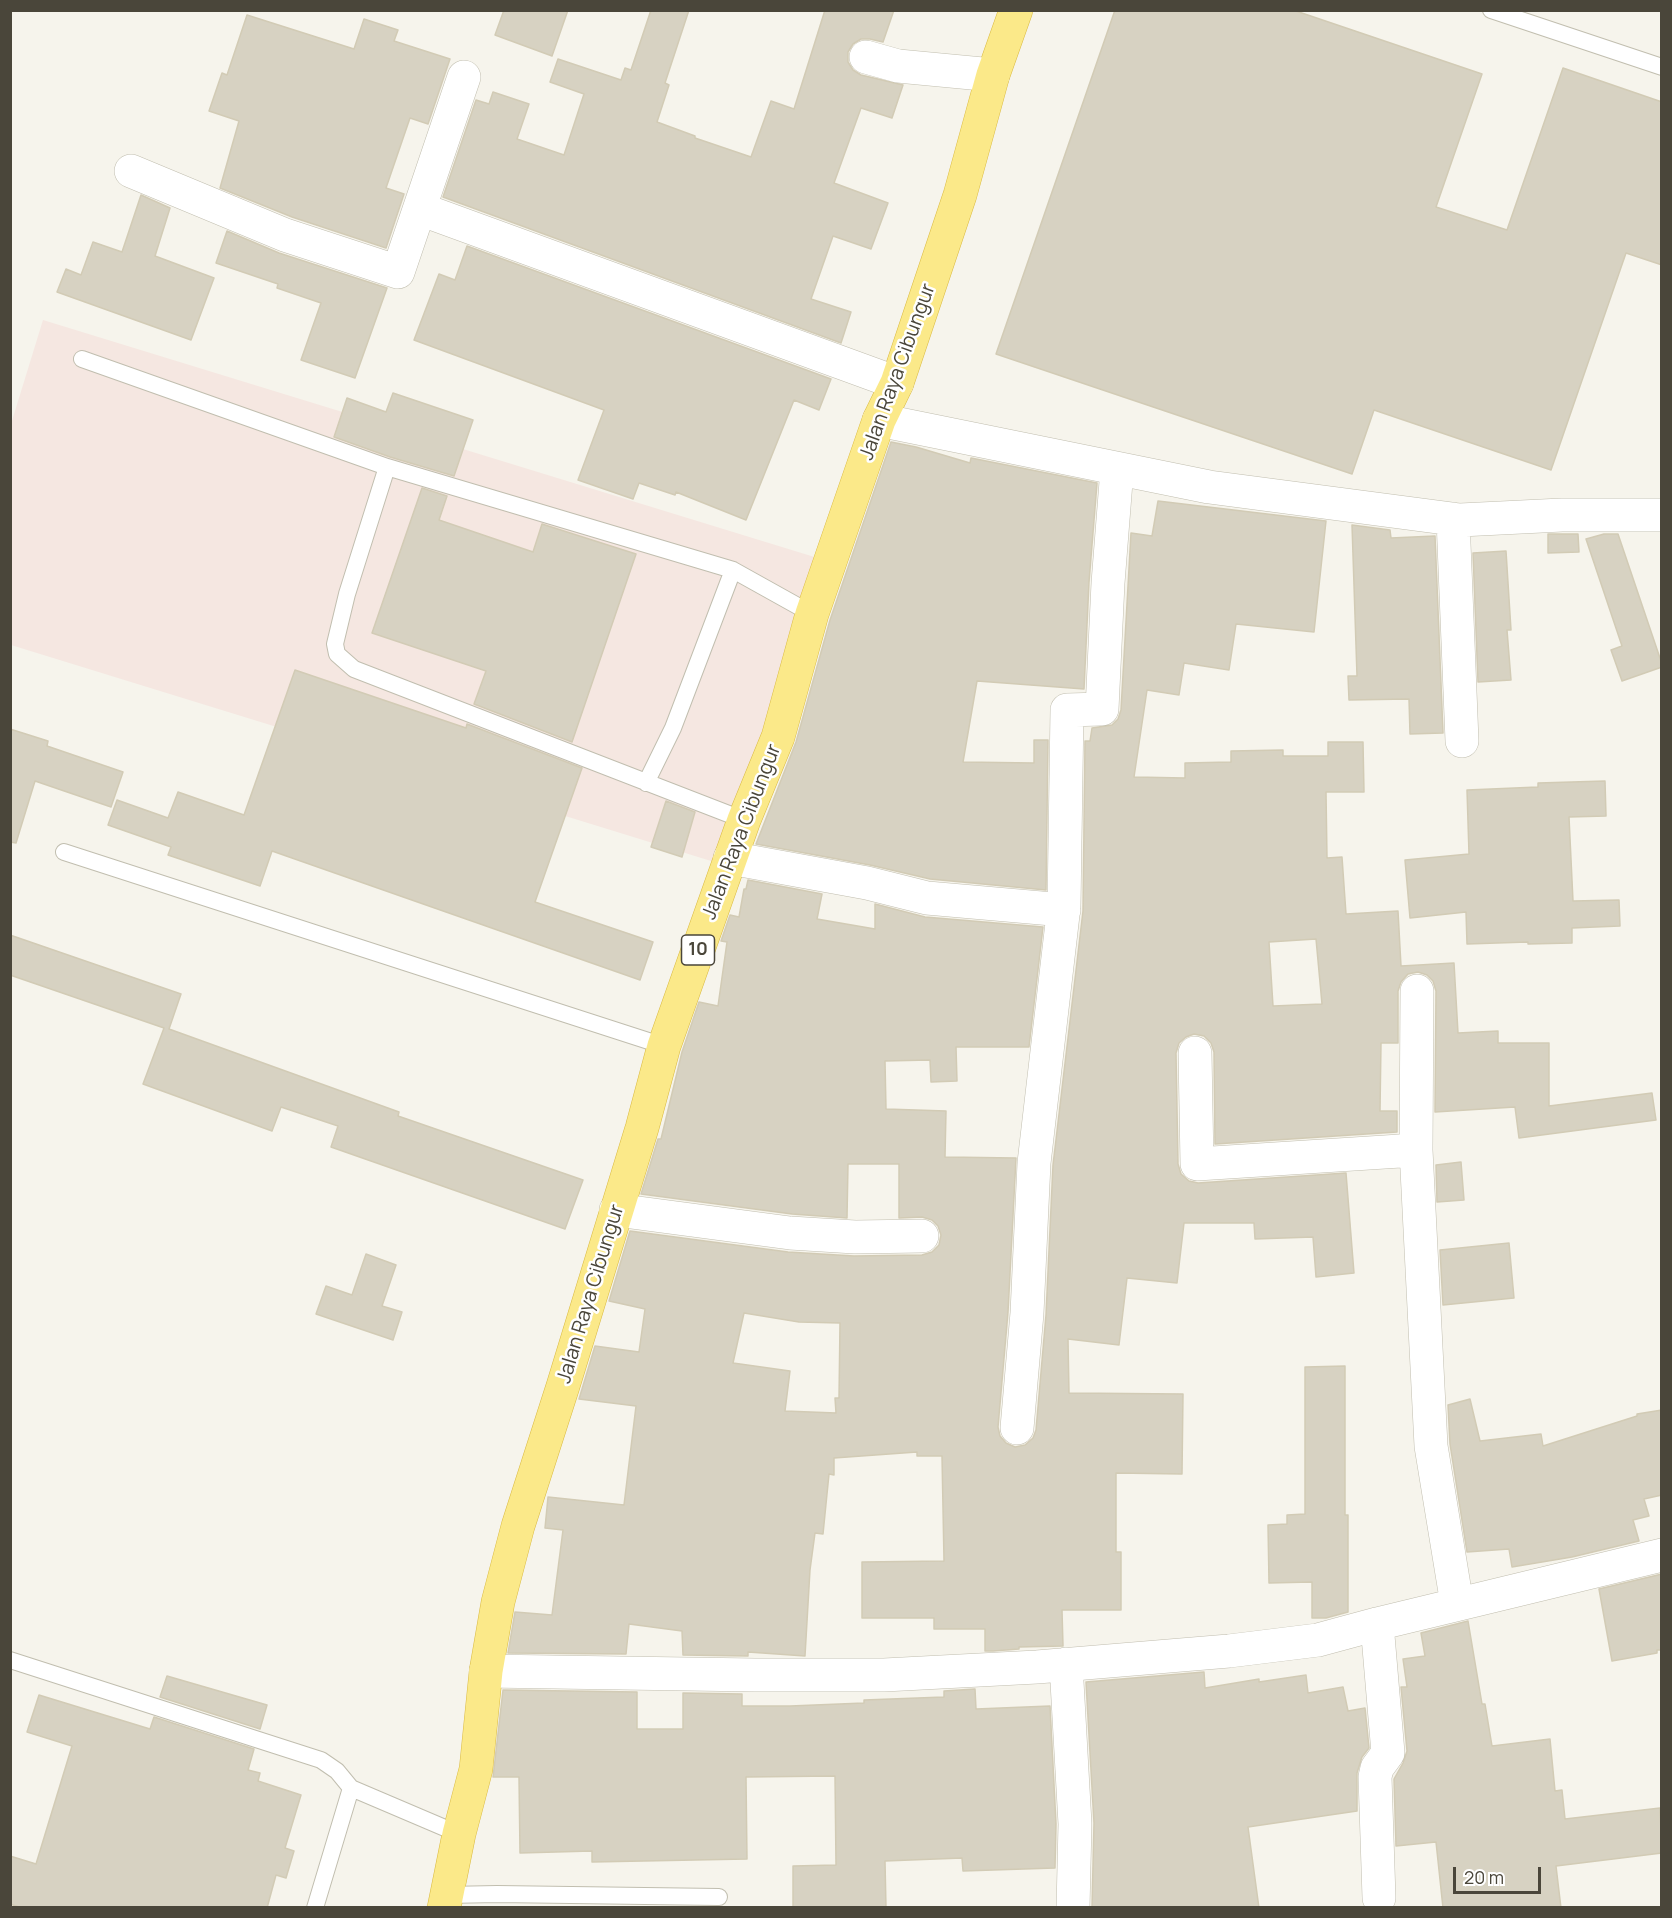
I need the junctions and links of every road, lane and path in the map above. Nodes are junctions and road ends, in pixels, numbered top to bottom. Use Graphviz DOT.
graph roads {
  1 [pos="1016,10"];
  2 [pos="1491,10"];
  3 [pos="866,57"];
  4 [pos="1662,67"];
  5 [pos="993,75"];
  6 [pos="464,77"];
  7 [pos="131,171"];
  8 [pos="420,209"];
  9 [pos="82,359"];
  10 [pos="897,383"];
  11 [pos="879,420"];
  12 [pos="387,467"];
  13 [pos="1117,469"];
  14 [pos="1662,515"];
  15 [pos="1453,519"];
  16 [pos="733,570"];
  17 [pos="812,614"];
  18 [pos="1462,741"];
  19 [pos="646,783"];
  20 [pos="744,820"];
  21 [pos="64,852"];
  22 [pos="730,858"];
  23 [pos="1064,910"];
  24 [pos="1417,991"];
  25 [pos="664,1046"];
  26 [pos="1196,1053"];
  27 [pos="1416,1150"];
  28 [pos="616,1210"];
  29 [pos="922,1236"];
  30 [pos="1017,1428"];
  31 [pos="1662,1555"];
  32 [pos="1457,1604"];
  33 [pos="1377,1624"];
  34 [pos="10,1660"];
  35 [pos="1066,1664"];
  36 [pos="486,1671"];
  37 [pos="351,1788"];
  38 [pos="459,1833"];
  39 [pos="719,1897"];
  40 [pos="1379,1898"];
  41 [pos="445,1901"];
  42 [pos="315,1908"];
  43 [pos="1073,1908"];
  1 -- 5 [label="highway, Jalan Raya Cibungur / 10"];
  2 -- 4 [label="lane"];
  3 -- 5 [label="street"];
  5 -- 10 [label="highway, Jalan Raya Cibungur / 10"];
  6 -- 8 [label="street"];
  7 -- 8 [label="street"];
  8 -- 10 [label="street"];
  9 -- 12 [label="lane"];
  10 -- 11 [label="highway, Jalan Raya Cibungur / 10"];
  11 -- 13 [label="street"];
  11 -- 17 [label="highway, Jalan Raya Cibungur / 10"];
  12 -- 16 [label="lane"];
  12 -- 19 [label="lane"];
  13 -- 15 [label="street"];
  13 -- 23 [label="street"];
  14 -- 15 [label="street"];
  15 -- 18 [label="street"];
  16 -- 17 [label="lane"];
  16 -- 19 [label="lane"];
  17 -- 20 [label="highway, Jalan Raya Cibungur / 10"];
  19 -- 20 [label="lane"];
  20 -- 22 [label="highway, Jalan Raya Cibungur / 10"];
  21 -- 25 [label="lane"];
  22 -- 23 [label="street"];
  22 -- 25 [label="highway, Jalan Raya Cibungur / 10"];
  23 -- 30 [label="street"];
  24 -- 27 [label="street"];
  25 -- 28 [label="highway, Jalan Raya Cibungur / 10"];
  26 -- 27 [label="street"];
  27 -- 32 [label="street"];
  28 -- 29 [label="street"];
  28 -- 36 [label="highway, Jalan Raya Cibungur / 10"];
  31 -- 32 [label="street"];
  32 -- 33 [label="street"];
  33 -- 35 [label="street"];
  33 -- 40 [label="street"];
  34 -- 37 [label="lane"];
  35 -- 36 [label="street"];
  35 -- 43 [label="street"];
  36 -- 38 [label="highway, Jalan Raya Cibungur / 10"];
  37 -- 38 [label="lane"];
  37 -- 42 [label="lane"];
  38 -- 41 [label="highway, Jalan Raya Cibungur / 10"];
  39 -- 41 [label="lane"];
}
